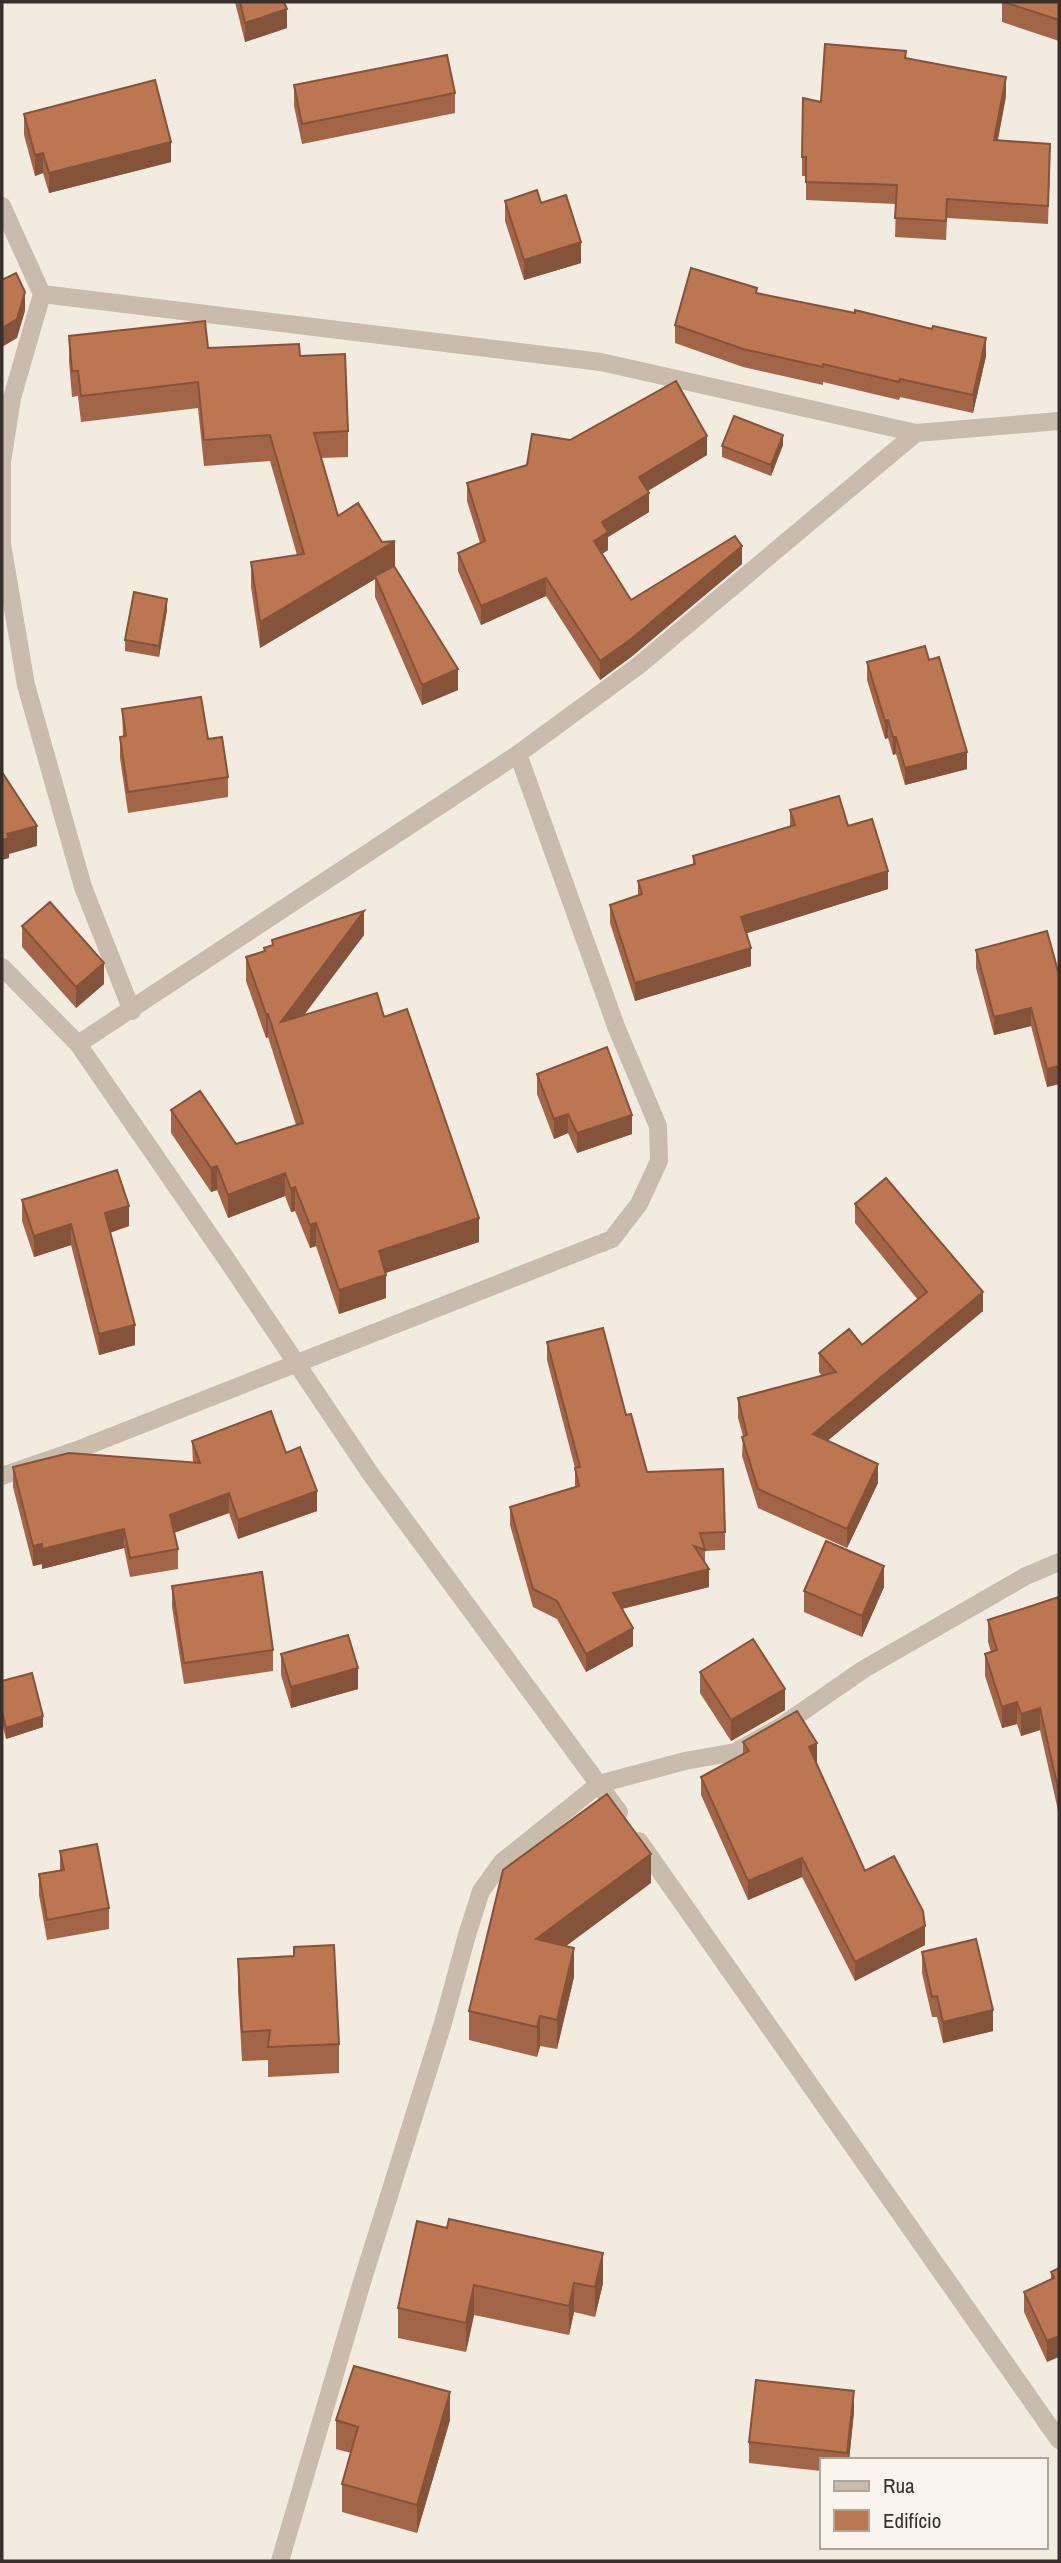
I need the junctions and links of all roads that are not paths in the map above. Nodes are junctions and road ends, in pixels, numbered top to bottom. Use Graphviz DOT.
graph roads {
  1 [pos="2,206"];
  2 [pos="42,294"];
  3 [pos="1059,421"];
  4 [pos="916,433"];
  5 [pos="518,754"];
  6 [pos="2,967"];
  7 [pos="132,1011"];
  8 [pos="78,1044"];
  9 [pos="296,1363"];
  10 [pos="2,1476"];
  11 [pos="1059,1562"];
  12 [pos="599,1784"];
  13 [pos="1059,2440"];
  14 [pos="280,2561"];
  1 -- 2 [label="street"];
  2 -- 4 [label="street"];
  2 -- 7 [label="street"];
  3 -- 4 [label="street"];
  4 -- 5 [label="street"];
  5 -- 7 [label="street"];
  5 -- 9 [label="street"];
  6 -- 8 [label="street"];
  7 -- 8 [label="street"];
  8 -- 9 [label="street"];
  9 -- 10 [label="street"];
  9 -- 12 [label="street"];
  11 -- 12 [label="street"];
  12 -- 13 [label="street"];
  12 -- 14 [label="street"];
}
